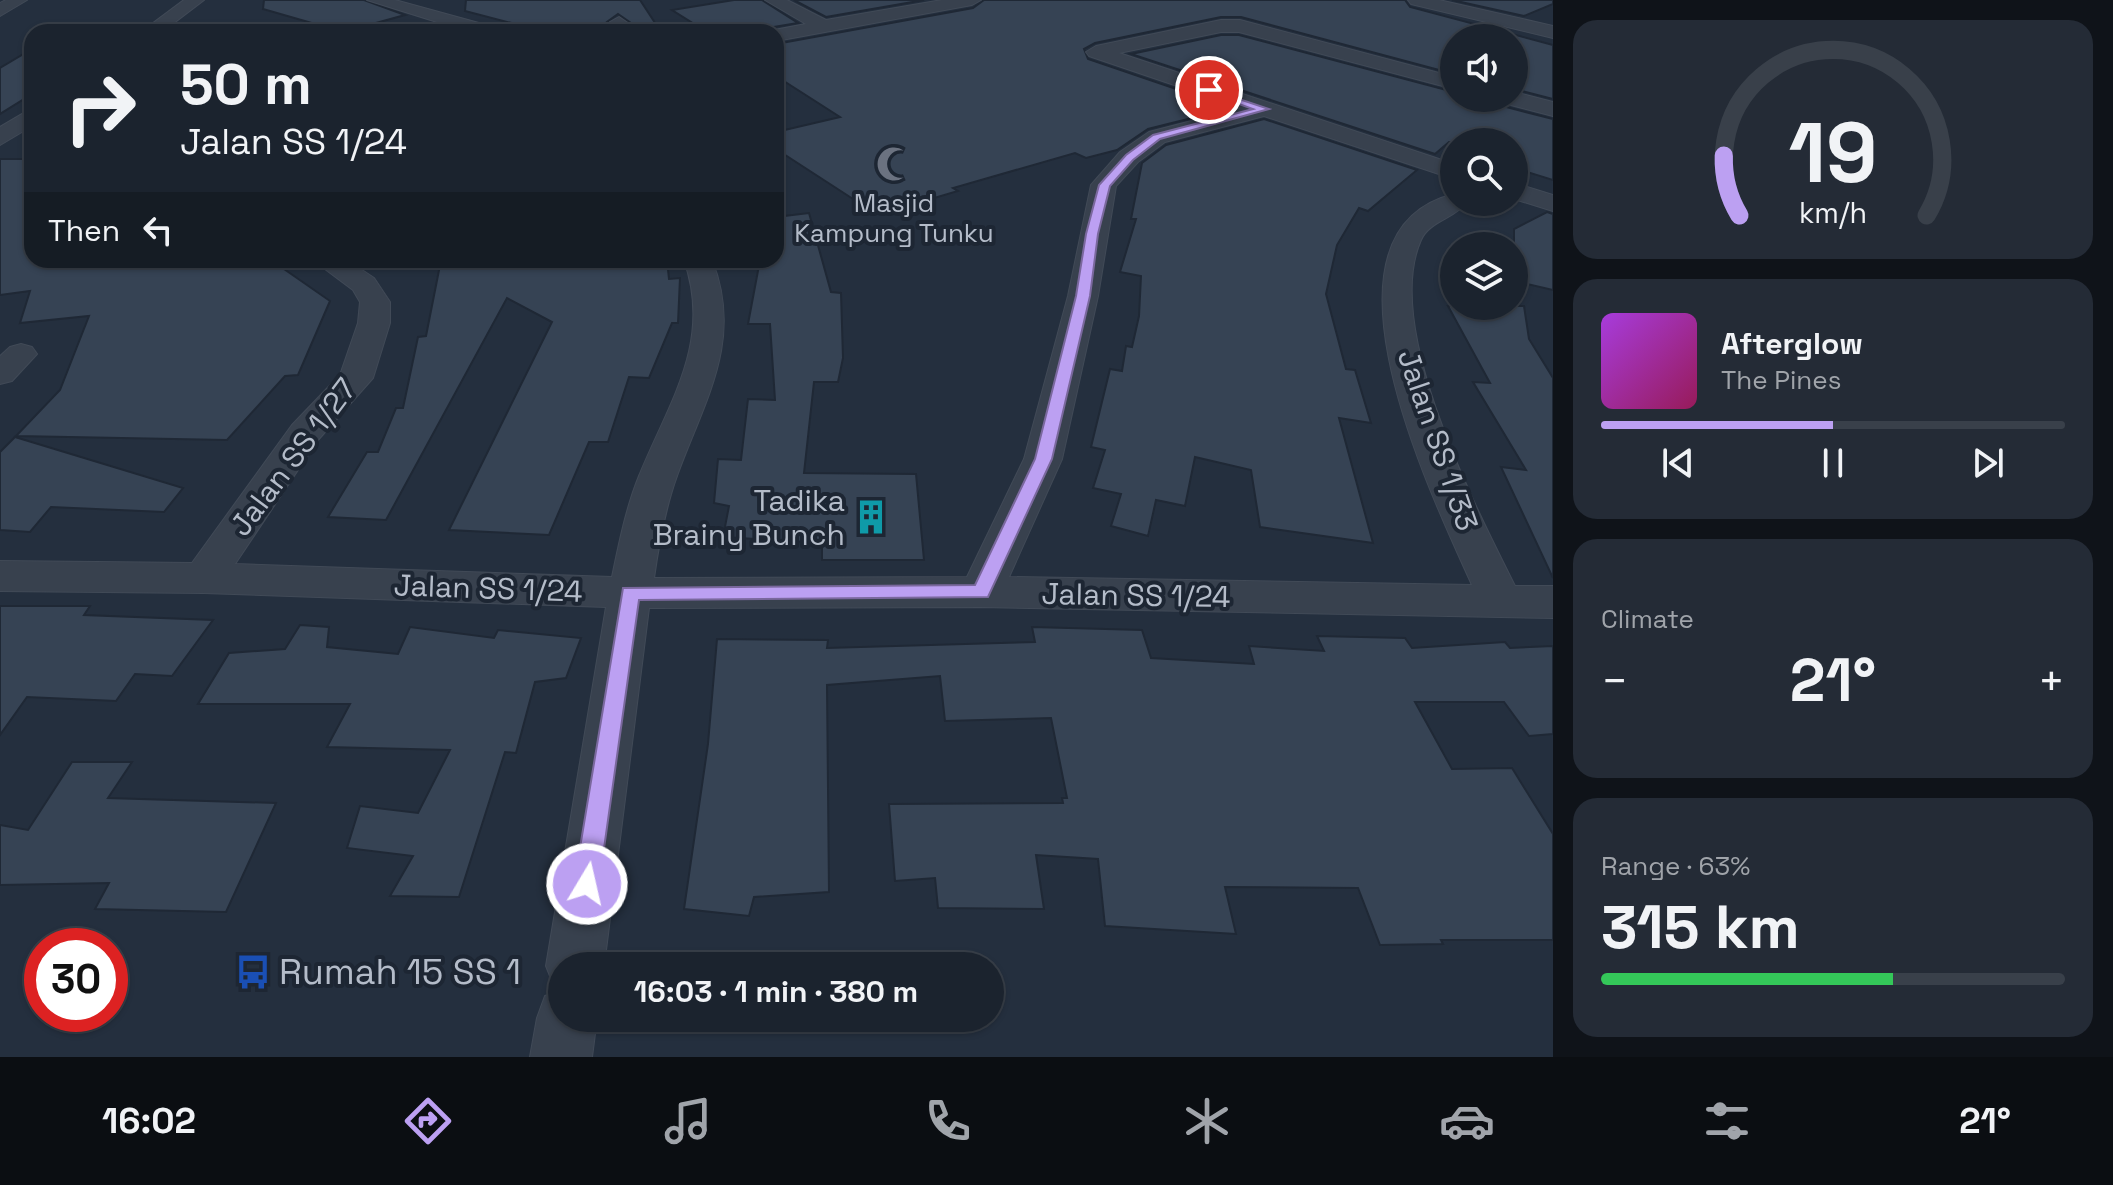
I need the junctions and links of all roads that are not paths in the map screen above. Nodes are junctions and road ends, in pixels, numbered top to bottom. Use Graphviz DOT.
graph roads {
  1 [pos="18,0"];
  2 [pos="195,0"];
  3 [pos="376,0"];
  4 [pos="774,0"];
  5 [pos="1417,0"];
  6 [pos="958,1"];
  7 [pos="0,11"];
  8 [pos="161,24"];
  9 [pos="462,24"];
  10 [pos="823,26"];
  11 [pos="1553,32"];
  12 [pos="784,33"];
  13 [pos="1440,79"];
  14 [pos="1528,102"];
  15 [pos="1264,109"];
  16 [pos="1553,109"];
  17 [pos="24,121"];
  18 [pos="3,136"];
  19 [pos="24,136"];
  20 [pos="1440,167"];
  21 [pos="1528,195"];
  22 [pos="1553,203"];
  23 [pos="1440,208"];
  24 [pos="339,268"];
  25 [pos="701,268"];
  26 [pos="0,576"];
  27 [pos="204,578"];
  28 [pos="981,592"];
  29 [pos="630,593"];
  30 [pos="1501,601"];
  31 [pos="1553,602"];
  32 [pos="577,952"];
  33 [pos="565,1032"];
  34 [pos="561,1057"];
  1 -- 7 [label="street"];
  2 -- 8 [label="street"];
  3 -- 9 [label="street"];
  4 -- 10 [label="street"];
  5 -- 11 [label="street"];
  6 -- 10 [label="street"];
  10 -- 12 [label="street"];
  13 -- 15 [label="street"];
  14 -- 16 [label="street"];
  15 -- 20 [label="street"];
  15 -- 28 [label="street"];
  17 -- 18 [label="street"];
  18 -- 19 [label="street"];
  21 -- 22 [label="street"];
  23 -- 30 [label="street, Jalan SS 1/33"];
  24 -- 27 [label="street, Jalan SS 1/27"];
  25 -- 29 [label="street"];
  26 -- 27 [label="street, Jalan SS 1/24"];
  27 -- 29 [label="street, Jalan SS 1/24"];
  28 -- 29 [label="street, Jalan SS 1/24"];
  28 -- 30 [label="street, Jalan SS 1/24"];
  29 -- 32 [label="street"];
  30 -- 31 [label="street, Jalan SS 1/24"];
  33 -- 34 [label="street"];
}
